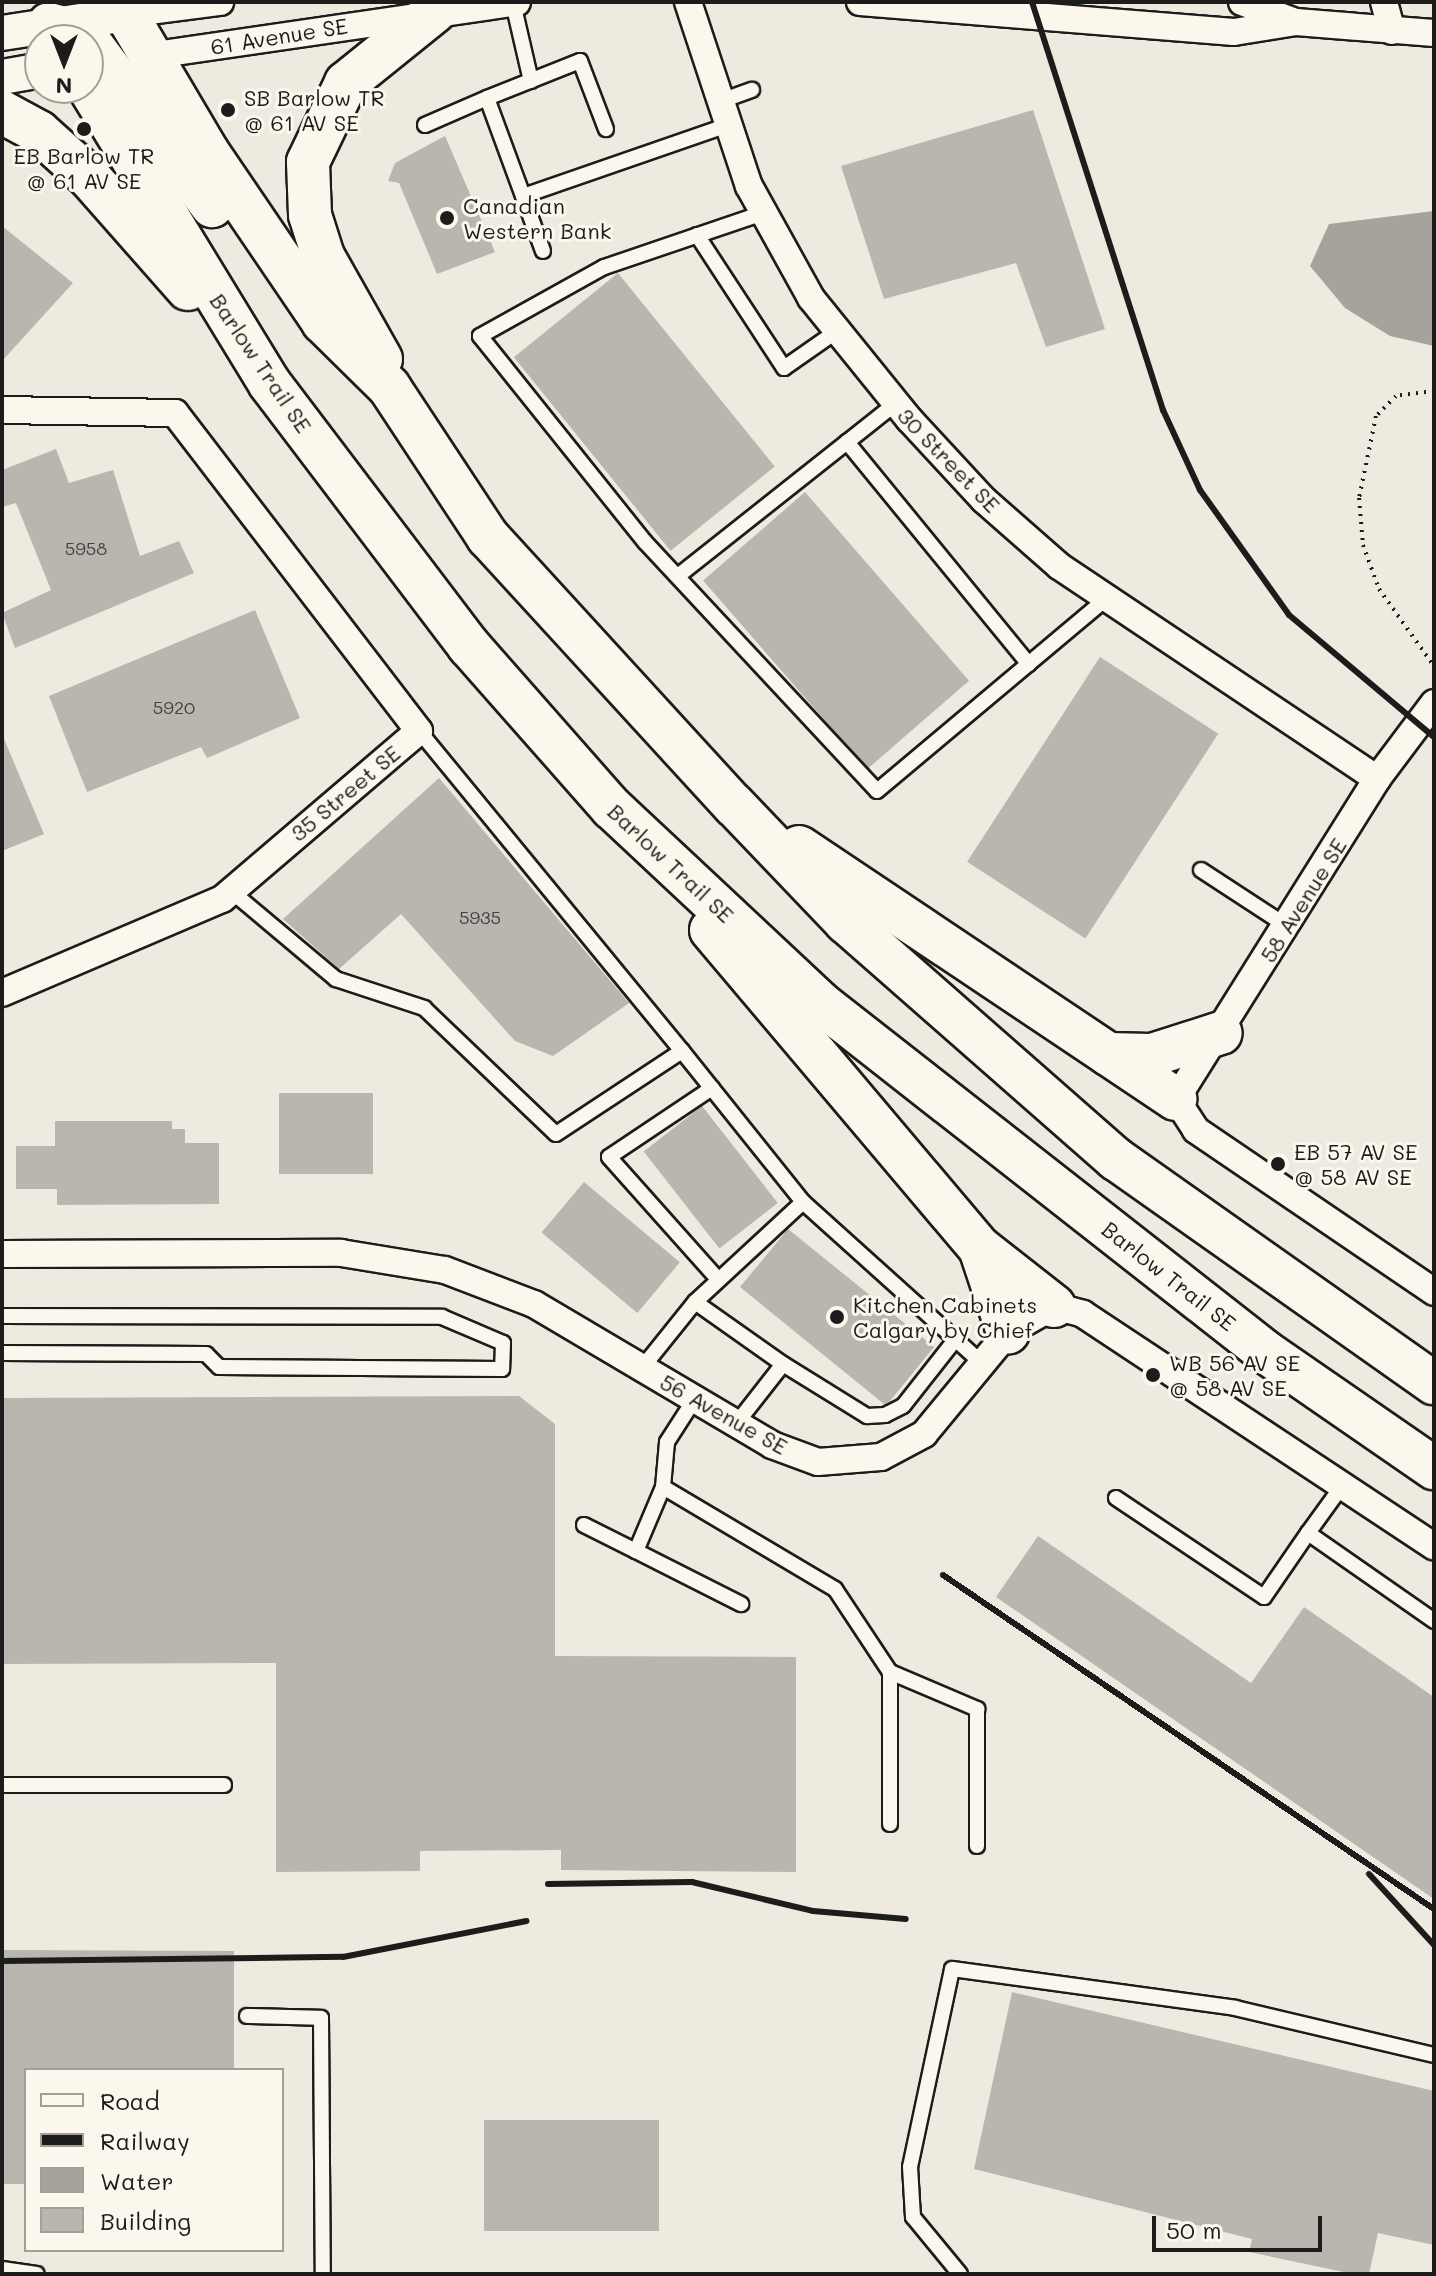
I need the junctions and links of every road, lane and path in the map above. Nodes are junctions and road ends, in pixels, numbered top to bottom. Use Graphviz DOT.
graph roads {
  1 [pos="220,2"];
  2 [pos="515,2"];
  3 [pos="688,2"];
  4 [pos="860,2"];
  5 [pos="1242,2"];
  6 [pos="1384,2"];
  7 [pos="108,9"];
  8 [pos="434,12"];
  9 [pos="48,22"];
  10 [pos="1296,22"];
  11 [pos="1392,31"];
  12 [pos="2,33"];
  13 [pos="1434,33"];
  14 [pos="148,56"];
  15 [pos="104,67"];
  16 [pos="24,73"];
  17 [pos="2,77"];
  18 [pos="531,81"];
  19 [pos="104,82"];
  20 [pos="104,88"];
  21 [pos="752,90"];
  22 [pos="487,98"];
  23 [pos="2,112"];
  24 [pos="725,113"];
  25 [pos="425,125"];
  26 [pos="606,129"];
  27 [pos="523,196"];
  28 [pos="763,213"];
  29 [pos="697,235"];
  30 [pos="543,251"];
  31 [pos="323,322"];
  32 [pos="837,331"];
  33 [pos="270,384"];
  34 [pos="389,387"];
  35 [pos="1434,391"];
  36 [pos="895,404"];
  37 [pos="2,410"];
  38 [pos="847,442"];
  39 [pos="678,576"];
  40 [pos="1107,598"];
  41 [pos="1029,664"];
  42 [pos="1434,666"];
  43 [pos="1434,703"];
  44 [pos="419,731"];
  45 [pos="1377,779"];
  46 [pos="734,805"];
  47 [pos="612,808"];
  48 [pos="1201,870"];
  49 [pos="231,891"];
  50 [pos="1287,926"];
  51 [pos="2,993"];
  52 [pos="1221,1033"];
  53 [pos="682,1051"];
  54 [pos="1108,1054"];
  55 [pos="712,1088"];
  56 [pos="1176,1099"];
  57 [pos="803,1202"];
  58 [pos="980,1248"];
  59 [pos="2,1254"];
  60 [pos="716,1277"];
  61 [pos="1434,1292"];
  62 [pos="695,1302"];
  63 [pos="1054,1306"];
  64 [pos="2,1316"];
  65 [pos="955,1340"];
  66 [pos="996,1348"];
  67 [pos="2,1353"];
  68 [pos="783,1364"];
  69 [pos="642,1368"];
  70 [pos="1434,1383"];
  71 [pos="694,1400"];
  72 [pos="736,1424"];
  73 [pos="1434,1468"];
  74 [pos="1342,1486"];
  75 [pos="663,1487"];
  76 [pos="1116,1498"];
  77 [pos="584,1525"];
  78 [pos="1308,1533"];
  79 [pos="1434,1546"];
  80 [pos="636,1551"];
  81 [pos="741,1604"];
  82 [pos="1434,1621"];
  83 [pos="890,1672"];
  84 [pos="2,1785"];
  85 [pos="224,1785"];
  86 [pos="890,1824"];
  87 [pos="977,1846"];
  88 [pos="247,2016"];
  89 [pos="1434,2055"];
  90 [pos="2,2269"];
  91 [pos="37,2274"];
  92 [pos="323,2274"];
  93 [pos="960,2274"];
  1 -- 7 [label="street, 61 Avenue SE"];
  2 -- 8 [label="street, 61 Avenue SE"];
  2 -- 18 [label="lane"];
  3 -- 24 [label="street, 30 Street SE"];
  4 -- 10 [label="street"];
  5 -- 10 [label="street"];
  6 -- 11 [label="street"];
  7 -- 9 [label="street, 61 Avenue SE"];
  7 -- 14 [label="main road"];
  8 -- 14 [label="street, 61 Avenue SE"];
  8 -- 34 [label="main road"];
  9 -- 12 [label="street, 61 Avenue SE"];
  10 -- 11 [label="street"];
  11 -- 13 [label="street"];
  14 -- 15 [label="street, 61 Avenue SE"];
  14 -- 31 [label="main road"];
  16 -- 17 [label="street"];
  18 -- 22 [label="lane"];
  18 -- 26 [label="lane"];
  19 -- 31 [label="main road"];
  20 -- 33 [label="main road, Barlow Trail SE"];
  21 -- 24 [label="lane"];
  22 -- 25 [label="lane"];
  22 -- 27 [label="lane"];
  23 -- 33 [label="main road"];
  24 -- 27 [label="lane"];
  24 -- 28 [label="street, 30 Street SE"];
  27 -- 30 [label="lane"];
  28 -- 29 [label="lane"];
  28 -- 32 [label="street, 30 Street SE"];
  29 -- 32 [label="lane"];
  29 -- 39 [label="lane"];
  31 -- 34 [label="main road"];
  32 -- 36 [label="street, 30 Street SE"];
  33 -- 47 [label="main road, Barlow Trail SE"];
  34 -- 46 [label="main road"];
  35 -- 42 [label="path"];
  36 -- 38 [label="lane"];
  36 -- 40 [label="street, 30 Street SE"];
  37 -- 44 [label="street, 35 Street SE"];
  38 -- 39 [label="lane"];
  38 -- 41 [label="lane"];
  39 -- 41 [label="lane"];
  40 -- 41 [label="lane"];
  40 -- 45 [label="street, 30 Street SE"];
  43 -- 45 [label="street, 58 Avenue SE"];
  44 -- 49 [label="street, 35 Street SE"];
  44 -- 53 [label="lane"];
  45 -- 50 [label="street, 58 Avenue SE"];
  46 -- 54 [label="main road"];
  46 -- 70 [label="main road"];
  47 -- 58 [label="main road"];
  47 -- 73 [label="main road, Barlow Trail SE"];
  48 -- 50 [label="lane"];
  49 -- 51 [label="street, 35 Street SE"];
  49 -- 53 [label="lane"];
  50 -- 52 [label="street, 58 Avenue SE"];
  52 -- 54 [label="main road"];
  52 -- 56 [label="street, 58 Avenue SE"];
  53 -- 55 [label="lane"];
  54 -- 56 [label="main road"];
  55 -- 57 [label="lane"];
  55 -- 60 [label="lane"];
  56 -- 61 [label="street"];
  57 -- 60 [label="lane"];
  57 -- 65 [label="lane"];
  58 -- 63 [label="main road"];
  58 -- 66 [label="main road"];
  59 -- 69 [label="street, 56 Avenue SE"];
  60 -- 62 [label="lane"];
  62 -- 68 [label="lane"];
  62 -- 69 [label="lane"];
  63 -- 66 [label="street, 56 Avenue SE"];
  63 -- 74 [label="street"];
  64 -- 67 [label="lane"];
  65 -- 66 [label="lane"];
  65 -- 68 [label="lane"];
  66 -- 72 [label="street, 56 Avenue SE"];
  68 -- 72 [label="lane"];
  69 -- 71 [label="street, 56 Avenue SE"];
  71 -- 72 [label="street, 56 Avenue SE"];
  71 -- 75 [label="lane"];
  74 -- 78 [label="lane"];
  74 -- 79 [label="street"];
  75 -- 80 [label="lane"];
  75 -- 83 [label="lane"];
  76 -- 78 [label="lane"];
  77 -- 80 [label="lane"];
  78 -- 82 [label="lane"];
  80 -- 81 [label="lane"];
  83 -- 86 [label="lane"];
  83 -- 87 [label="lane"];
  84 -- 85 [label="lane"];
  88 -- 92 [label="lane"];
  89 -- 93 [label="lane"];
  90 -- 91 [label="lane"];
}
